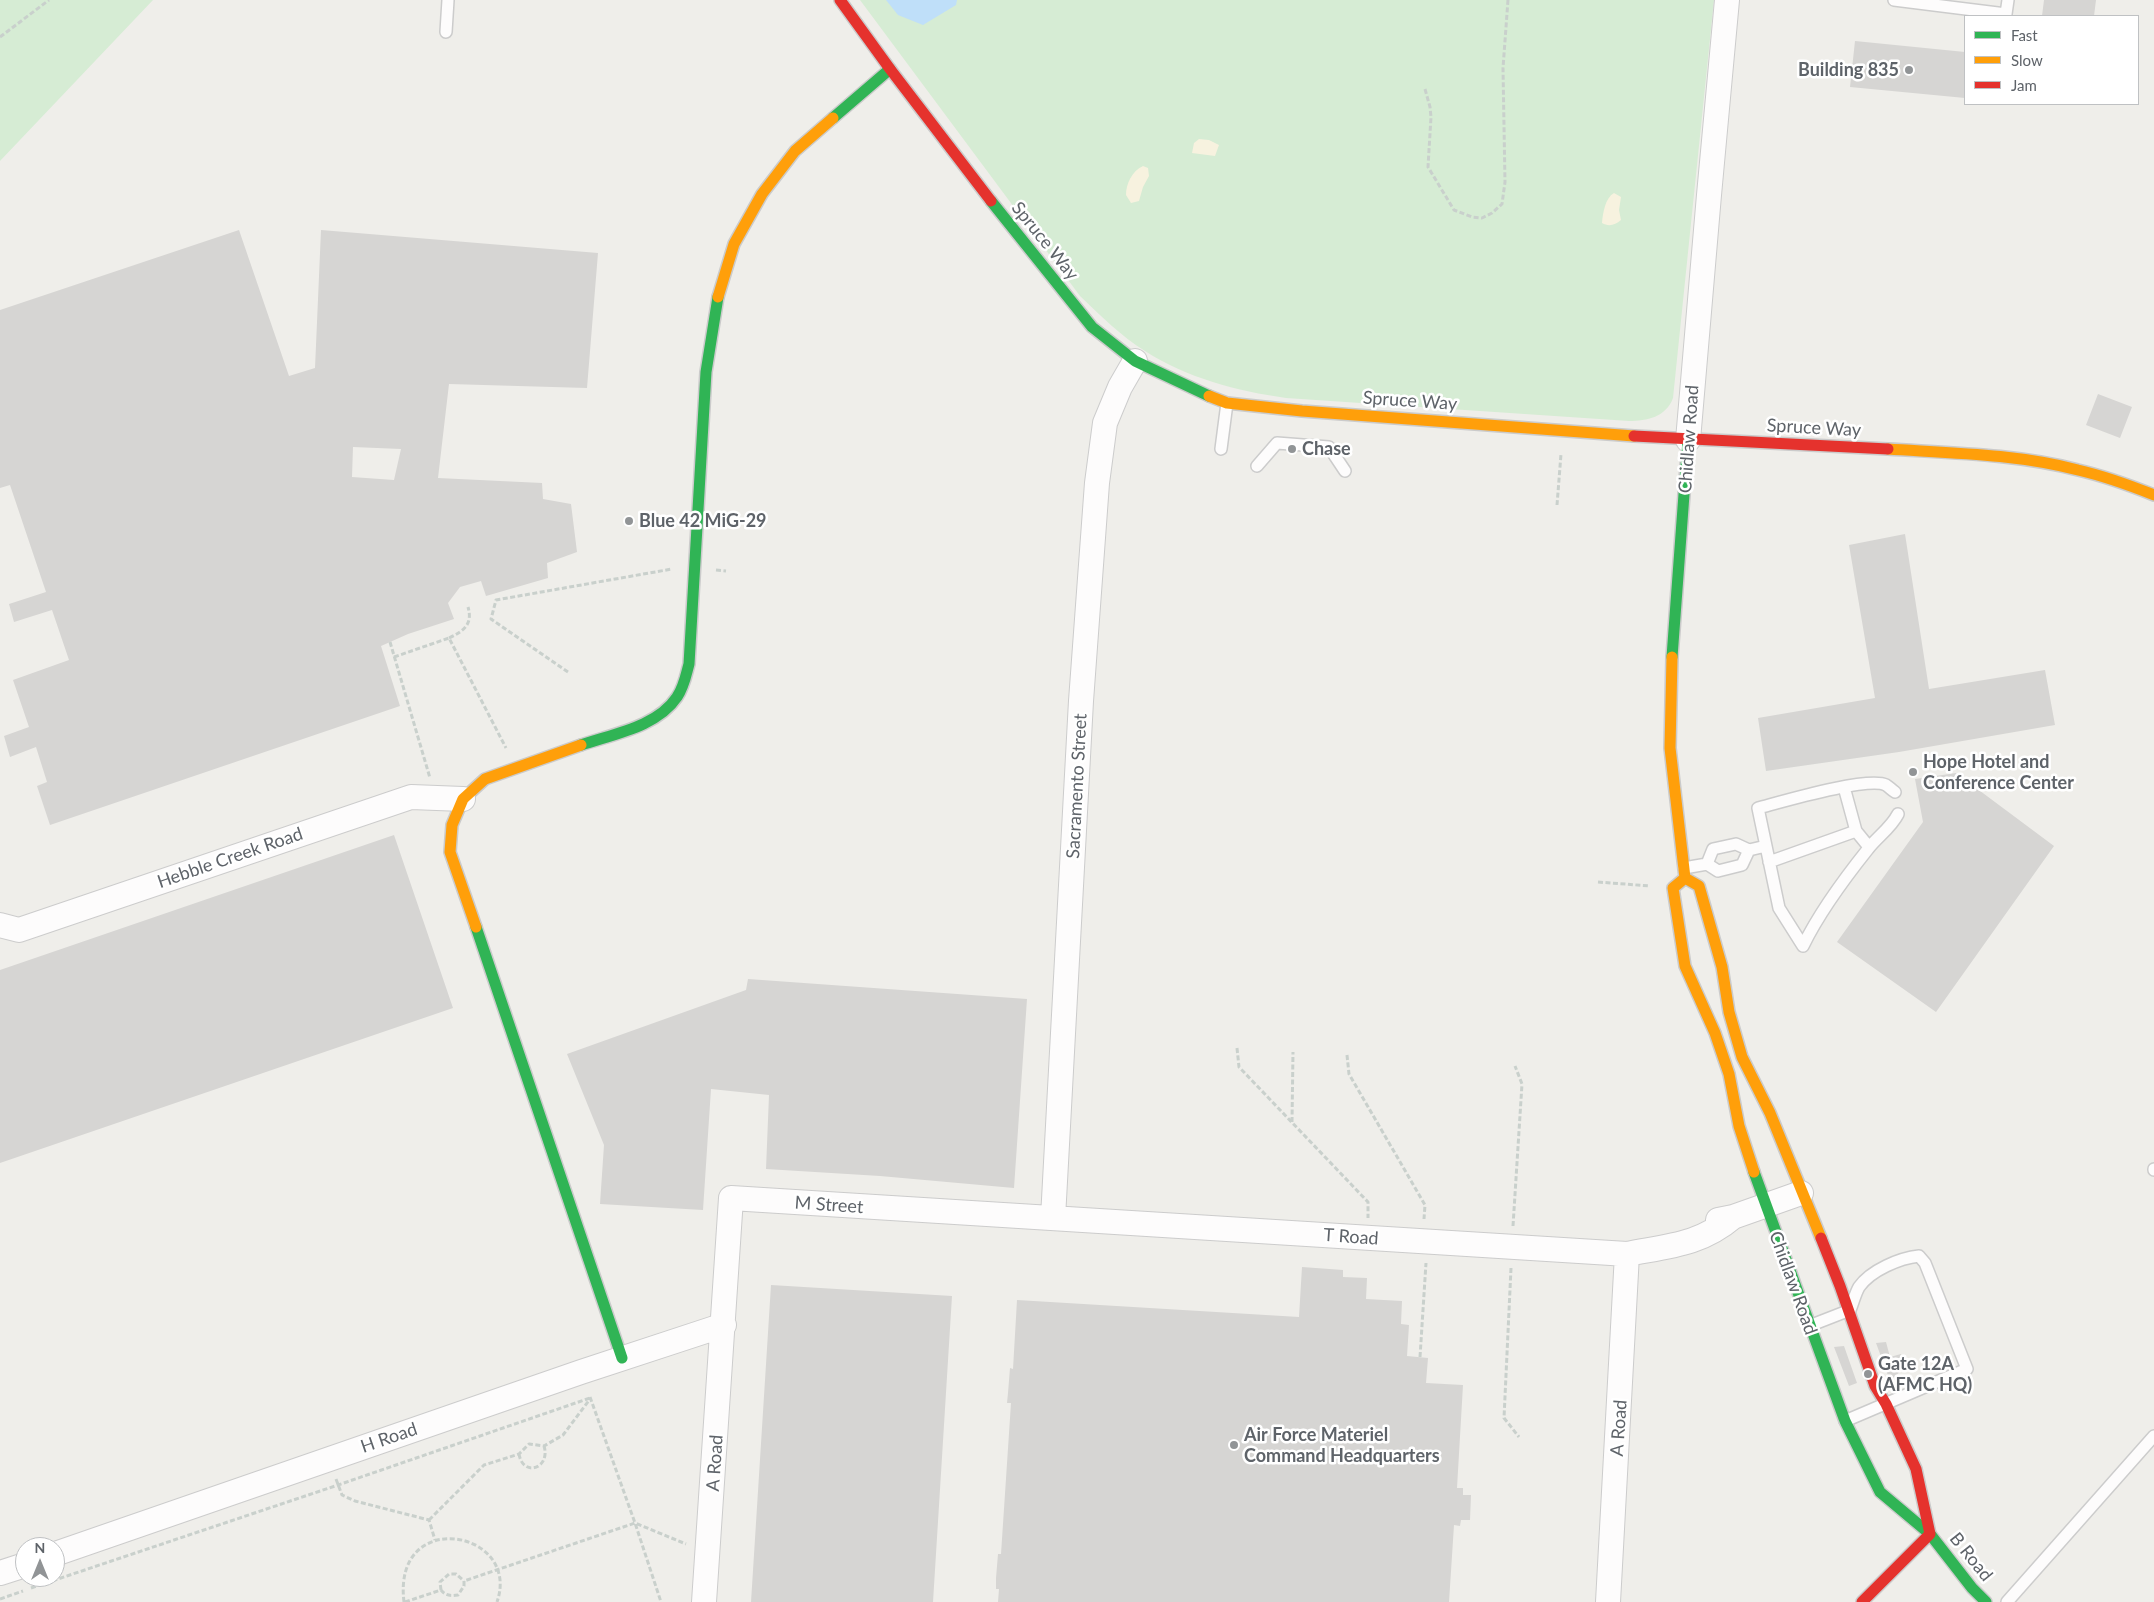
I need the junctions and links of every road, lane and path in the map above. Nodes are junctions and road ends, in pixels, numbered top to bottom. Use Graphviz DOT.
graph roads {
  1 [pos="49,0"];
  2 [pos="448,0"];
  3 [pos="840,0"];
  4 [pos="1508,0"];
  5 [pos="1728,0"];
  6 [pos="1894,0"];
  7 [pos="2008,0"];
  8 [pos="446,32"];
  9 [pos="0,37"];
  10 [pos="890,69"];
  11 [pos="1425,89"];
  12 [pos="1136,361"];
  13 [pos="1227,403"];
  14 [pos="1563,431"];
  15 [pos="1688,440"];
  16 [pos="1221,449"];
  17 [pos="1257,466"];
  18 [pos="1345,471"];
  19 [pos="2154,496"];
  20 [pos="1557,505"];
  21 [pos="693,569"];
  22 [pos="726,571"];
  23 [pos="468,607"];
  24 [pos="449,638"];
  25 [pos="390,642"];
  26 [pos="394,657"];
  27 [pos="568,672"];
  28 [pos="517,768"];
  29 [pos="1844,787"];
  30 [pos="1895,792"];
  31 [pos="436,798"];
  32 [pos="463,799"];
  33 [pos="1898,814"];
  34 [pos="1856,831"];
  35 [pos="1766,846"];
  36 [pos="1869,847"];
  37 [pos="1749,850"];
  38 [pos="1769,862"];
  39 [pos="1707,864"];
  40 [pos="1684,873"];
  41 [pos="10,928"];
  42 [pos="1236,1048"];
  43 [pos="1293,1052"];
  44 [pos="1347,1055"];
  45 [pos="1292,1123"];
  46 [pos="1801,1193"];
  47 [pos="1765,1206"];
  48 [pos="1053,1218"];
  49 [pos="1366,1238"];
  50 [pos="1425,1242"];
  51 [pos="1638,1252"];
  52 [pos="1850,1310"];
  53 [pos="724,1324"];
  54 [pos="1808,1326"];
  55 [pos="1420,1357"];
  56 [pos="622,1358"];
  57 [pos="581,1372"];
  58 [pos="590,1398"];
  59 [pos="1886,1404"];
  60 [pos="1845,1421"];
  61 [pos="2154,1436"];
  62 [pos="544,1446"];
  63 [pos="519,1454"];
  64 [pos="329,1459"];
  65 [pos="338,1485"];
  66 [pos="428,1520"];
  67 [pos="635,1523"];
  68 [pos="1930,1534"];
  69 [pos="434,1540"];
  70 [pos="65,1551"];
  71 [pos="709,1553"];
  72 [pos="15,1569"];
  73 [pos="498,1569"];
  74 [pos="0,1574"];
  75 [pos="464,1581"];
  76 [pos="440,1590"];
  77 [pos="0,1599"];
  78 [pos="405,1602"];
  79 [pos="497,1602"];
  80 [pos="660,1602"];
  81 [pos="704,1602"];
  82 [pos="1608,1602"];
  83 [pos="1862,1602"];
  84 [pos="1986,1602"];
  85 [pos="2007,1602"];
  1 -- 9 [label="path"];
  2 -- 8 [label="lane"];
  3 -- 10 [label="street, Spruce Way"];
  4 -- 11 [label="path"];
  5 -- 15 [label="street, Chidlaw Road"];
  6 -- 7 [label="lane"];
  10 -- 12 [label="street, Spruce Way"];
  10 -- 21 [label="street"];
  12 -- 13 [label="street, Spruce Way"];
  12 -- 48 [label="street, Sacramento Street"];
  13 -- 14 [label="street, Spruce Way"];
  13 -- 16 [label="lane"];
  14 -- 15 [label="street, Spruce Way"];
  14 -- 20 [label="path"];
  15 -- 19 [label="street, Spruce Way"];
  15 -- 40 [label="street, Chidlaw Road"];
  17 -- 18 [label="lane"];
  21 -- 22 [label="path"];
  21 -- 27 [label="path"];
  21 -- 28 [label="street"];
  23 -- 24 [label="path"];
  24 -- 26 [label="path"];
  24 -- 28 [label="path"];
  25 -- 26 [label="path"];
  26 -- 31 [label="path"];
  28 -- 32 [label="street"];
  29 -- 30 [label="lane"];
  29 -- 34 [label="lane"];
  29 -- 35 [label="lane"];
  31 -- 32 [label="street, Hebble Creek Road"];
  31 -- 41 [label="street, Hebble Creek Road"];
  32 -- 56 [label="street"];
  33 -- 36 [label="lane"];
  34 -- 36 [label="lane"];
  34 -- 38 [label="lane"];
  35 -- 37 [label="lane"];
  35 -- 38 [label="lane"];
  36 -- 38 [label="lane"];
  37 -- 39 [label="lane"];
  37 -- 39 [label="lane"];
  39 -- 40 [label="lane"];
  40 -- 46 [label="street"];
  40 -- 47 [label="street, Chidlaw Road"];
  42 -- 45 [label="path"];
  43 -- 45 [label="path"];
  44 -- 50 [label="path"];
  45 -- 49 [label="path"];
  46 -- 47 [label="street"];
  46 -- 52 [label="street"];
  47 -- 51 [label="street"];
  47 -- 54 [label="street, Chidlaw Road"];
  48 -- 49 [label="street, T Road"];
  48 -- 53 [label="street, M Street"];
  49 -- 50 [label="street, T Road"];
  50 -- 51 [label="street, T Road"];
  50 -- 55 [label="path"];
  51 -- 82 [label="street, A Road"];
  52 -- 54 [label="lane"];
  52 -- 59 [label="street"];
  52 -- 59 [label="lane"];
  53 -- 56 [label="street, H Road"];
  53 -- 71 [label="street, A Road"];
  54 -- 60 [label="street, Chidlaw Road"];
  56 -- 57 [label="street, H Road"];
  57 -- 58 [label="path"];
  57 -- 64 [label="street, H Road"];
  58 -- 62 [label="path"];
  58 -- 65 [label="path"];
  58 -- 67 [label="path"];
  59 -- 60 [label="lane"];
  59 -- 68 [label="street"];
  60 -- 68 [label="street, Chidlaw Road"];
  61 -- 85 [label="lane"];
  62 -- 63 [label="path"];
  62 -- 63 [label="path"];
  63 -- 66 [label="path"];
  64 -- 65 [label="path"];
  64 -- 70 [label="street, H Road"];
  65 -- 66 [label="path"];
  65 -- 77 [label="path"];
  66 -- 69 [label="path"];
  67 -- 71 [label="path"];
  67 -- 73 [label="path"];
  67 -- 80 [label="path"];
  68 -- 83 [label="street"];
  68 -- 84 [label="street, B Road"];
  69 -- 73 [label="path"];
  69 -- 78 [label="path"];
  71 -- 81 [label="street, A Road"];
  72 -- 74 [label="street"];
  73 -- 75 [label="path"];
  73 -- 79 [label="path"];
  75 -- 76 [label="path"];
  75 -- 76 [label="path"];
  76 -- 78 [label="path"];
}
